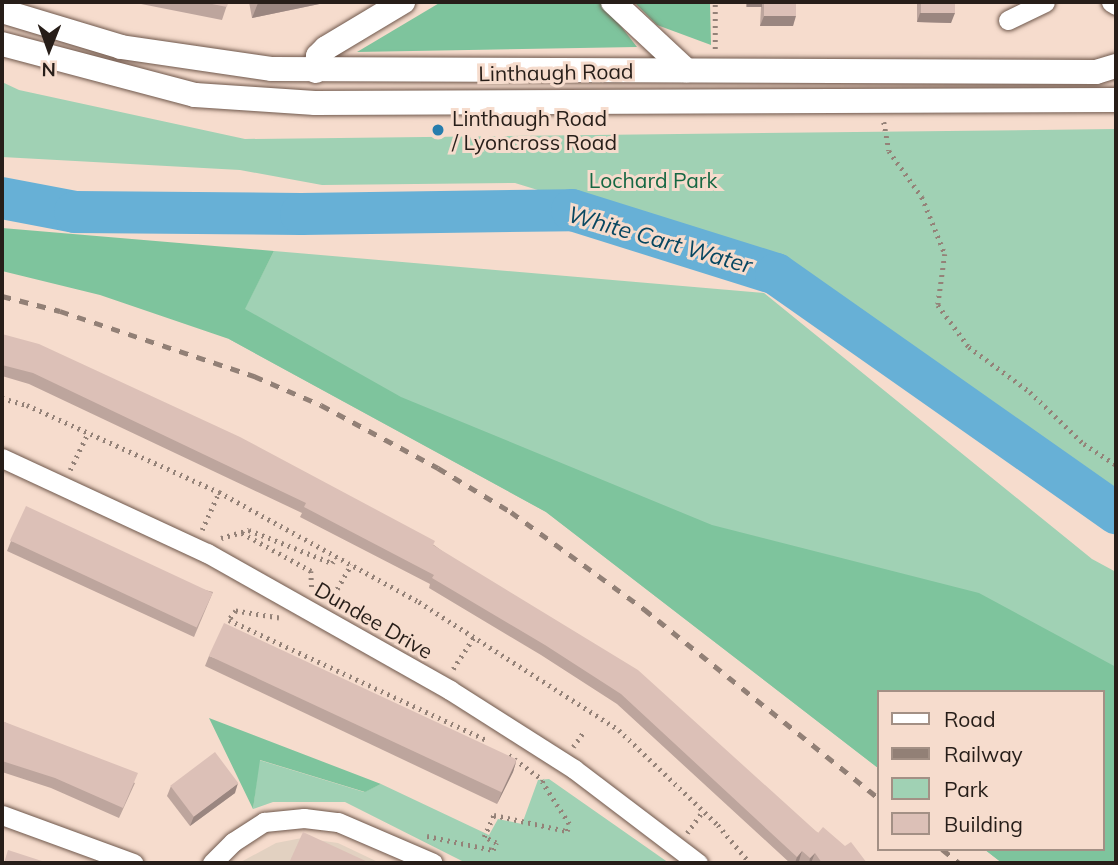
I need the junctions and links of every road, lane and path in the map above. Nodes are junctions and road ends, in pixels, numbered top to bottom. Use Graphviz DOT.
graph roads {
  1 [pos="403,2"];
  2 [pos="613,2"];
  3 [pos="715,2"];
  4 [pos="1045,2"];
  5 [pos="1111,2"];
  6 [pos="1116,5"];
  7 [pos="2,11"];
  8 [pos="1007,20"];
  9 [pos="2,44"];
  10 [pos="715,49"];
  11 [pos="1116,65"];
  12 [pos="685,70"];
  13 [pos="316,71"];
  14 [pos="1116,100"];
  15 [pos="687,101"];
  16 [pos="315,103"];
  17 [pos="883,118"];
  18 [pos="2,398"];
  19 [pos="88,433"];
  20 [pos="77,454"];
  21 [pos="2,458"];
  22 [pos="1116,465"];
  23 [pos="219,492"];
  24 [pos="212,508"];
  25 [pos="242,532"];
  26 [pos="206,553"];
  27 [pos="336,557"];
  28 [pos="351,565"];
  29 [pos="338,584"];
  30 [pos="310,610"];
  31 [pos="474,637"];
  32 [pos="462,655"];
  33 [pos="492,743"];
  34 [pos="502,751"];
  35 [pos="555,757"];
  36 [pos="543,780"];
  37 [pos="703,811"];
  38 [pos="2,816"];
  39 [pos="695,821"];
  40 [pos="478,844"];
  41 [pos="133,863"];
  42 [pos="212,863"];
  43 [pos="433,863"];
  44 [pos="698,863"];
  45 [pos="750,863"];
  1 -- 13 [label="street"];
  2 -- 12 [label="street"];
  3 -- 10 [label="path"];
  4 -- 8 [label="street"];
  5 -- 6 [label="street"];
  7 -- 13 [label="street, Linthaugh Road"];
  9 -- 16 [label="street, Linthaugh Road"];
  11 -- 12 [label="street, Linthaugh Road"];
  12 -- 13 [label="street, Linthaugh Road"];
  12 -- 15 [label="street"];
  13 -- 16 [label="street"];
  14 -- 15 [label="street, Linthaugh Road"];
  15 -- 16 [label="street, Linthaugh Road"];
  17 -- 22 [label="path"];
  18 -- 19 [label="path"];
  19 -- 20 [label="path"];
  19 -- 23 [label="path"];
  21 -- 26 [label="street, Dundee Drive"];
  23 -- 24 [label="path"];
  23 -- 27 [label="path"];
  25 -- 26 [label="path"];
  25 -- 27 [label="path"];
  25 -- 30 [label="path"];
  26 -- 30 [label="street, Dundee Drive"];
  27 -- 28 [label="path"];
  28 -- 29 [label="path"];
  28 -- 31 [label="path"];
  30 -- 33 [label="path"];
  30 -- 35 [label="street, Dundee Drive"];
  31 -- 32 [label="path"];
  31 -- 37 [label="path"];
  34 -- 36 [label="path"];
  35 -- 36 [label="path"];
  35 -- 44 [label="street, Dundee Drive"];
  36 -- 40 [label="path"];
  37 -- 39 [label="path"];
  37 -- 45 [label="path"];
  38 -- 41 [label="street"];
  42 -- 43 [label="street"];
}
